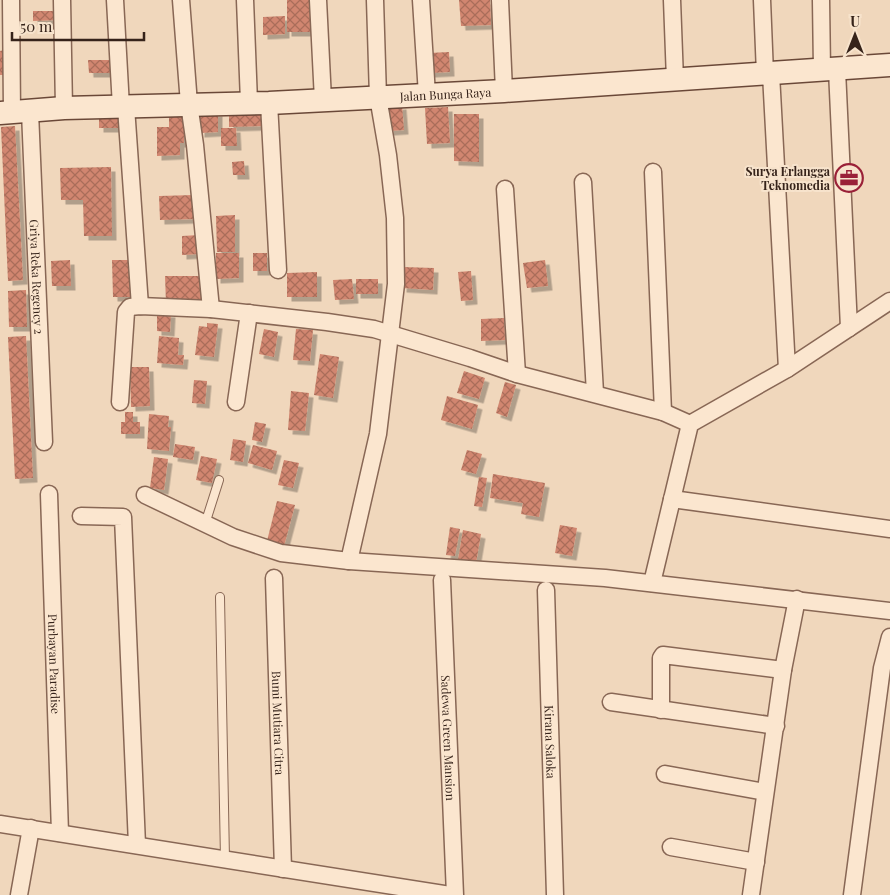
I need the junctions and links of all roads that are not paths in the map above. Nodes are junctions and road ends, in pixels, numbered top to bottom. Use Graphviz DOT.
graph roads {
  1 [pos="11,0"];
  2 [pos="62,0"];
  3 [pos="115,0"];
  4 [pos="181,0"];
  5 [pos="245,0"];
  6 [pos="318,0"];
  7 [pos="375,0"];
  8 [pos="421,0"];
  9 [pos="500,0"];
  10 [pos="672,0"];
  11 [pos="762,0"];
  12 [pos="821,0"];
  13 [pos="890,65"];
  14 [pos="830,70"];
  15 [pos="768,74"];
  16 [pos="675,80"];
  17 [pos="504,91"];
  18 [pos="427,95"];
  19 [pos="378,97"];
  20 [pos="323,100"];
  21 [pos="259,102"];
  22 [pos="189,104"];
  23 [pos="123,107"];
  24 [pos="64,108"];
  25 [pos="14,112"];
  26 [pos="653,172"];
  27 [pos="583,182"];
  28 [pos="506,189"];
  29 [pos="278,270"];
  30 [pos="890,301"];
  31 [pos="140,306"];
  32 [pos="212,309"];
  33 [pos="249,313"];
  34 [pos="848,328"];
  35 [pos="390,334"];
  36 [pos="786,369"];
  37 [pos="517,374"];
  38 [pos="595,393"];
  39 [pos="120,402"];
  40 [pos="236,402"];
  41 [pos="663,412"];
  42 [pos="690,424"];
  43 [pos="44,442"];
  44 [pos="219,480"];
  45 [pos="49,494"];
  46 [pos="145,495"];
  47 [pos="672,499"];
  48 [pos="81,516"];
  49 [pos="205,524"];
  50 [pos="890,529"];
  51 [pos="349,561"];
  52 [pos="274,578"];
  53 [pos="442,580"];
  54 [pos="652,583"];
  55 [pos="546,590"];
  56 [pos="220,597"];
  57 [pos="797,599"];
  58 [pos="890,610"];
  59 [pos="890,637"];
  60 [pos="783,670"];
  61 [pos="611,702"];
  62 [pos="661,710"];
  63 [pos="776,726"];
  64 [pos="666,774"];
  65 [pos="765,792"];
  66 [pos="0,824"];
  67 [pos="31,828"];
  68 [pos="60,833"];
  69 [pos="138,846"];
  70 [pos="671,848"];
  71 [pos="225,859"];
  72 [pos="756,862"];
  73 [pos="284,869"];
  74 [pos="18,895"];
  75 [pos="450,895"];
  76 [pos="455,895"];
  77 [pos="555,895"];
  78 [pos="751,895"];
  79 [pos="852,895"];
  1 -- 25 [label="street, Griya Reka Regency 2"];
  2 -- 24 [label="street"];
  3 -- 23 [label="street"];
  4 -- 22 [label="street"];
  5 -- 21 [label="street"];
  6 -- 20 [label="street"];
  7 -- 19 [label="street"];
  8 -- 18 [label="street"];
  9 -- 17 [label="street"];
  10 -- 16 [label="street"];
  11 -- 15 [label="street"];
  12 -- 14 [label="street"];
  13 -- 14 [label="main road, Jalan Bunga Raya"];
  14 -- 15 [label="main road, Jalan Bunga Raya"];
  14 -- 34 [label="street"];
  15 -- 16 [label="main road, Jalan Bunga Raya"];
  15 -- 36 [label="street"];
  16 -- 17 [label="main road, Jalan Bunga Raya"];
  17 -- 18 [label="main road, Jalan Bunga Raya"];
  18 -- 19 [label="main road, Jalan Bunga Raya"];
  19 -- 20 [label="main road, Jalan Bunga Raya"];
  19 -- 35 [label="street"];
  20 -- 21 [label="main road, Jalan Bunga Raya"];
  21 -- 22 [label="main road, Jalan Bunga Raya"];
  21 -- 29 [label="street"];
  22 -- 23 [label="main road, Jalan Bunga Raya"];
  22 -- 32 [label="street"];
  23 -- 24 [label="main road, Jalan Bunga Raya"];
  23 -- 31 [label="street"];
  24 -- 25 [label="main road, Jalan Bunga Raya"];
  25 -- 43 [label="street, Griya Reka Regency 2"];
  26 -- 41 [label="street"];
  27 -- 38 [label="street"];
  28 -- 37 [label="street"];
  30 -- 34 [label="street"];
  31 -- 32 [label="street"];
  31 -- 39 [label="street"];
  32 -- 33 [label="street"];
  33 -- 35 [label="street"];
  33 -- 40 [label="street"];
  34 -- 36 [label="street"];
  35 -- 37 [label="street"];
  35 -- 51 [label="street"];
  36 -- 42 [label="street"];
  37 -- 38 [label="street"];
  38 -- 41 [label="street"];
  41 -- 42 [label="street"];
  42 -- 47 [label="street"];
  44 -- 49 [label="lane"];
  45 -- 68 [label="street, Purbayan Paradise"];
  46 -- 49 [label="street"];
  47 -- 50 [label="street"];
  47 -- 54 [label="street"];
  48 -- 69 [label="street"];
  49 -- 51 [label="street"];
  51 -- 54 [label="street"];
  52 -- 73 [label="street, Bumi Mutiara Citra"];
  53 -- 76 [label="street, Sadewa Green Mansion"];
  54 -- 57 [label="street"];
  55 -- 77 [label="street, Kirana Saloka"];
  56 -- 71 [label="lane"];
  57 -- 58 [label="street"];
  57 -- 60 [label="street"];
  59 -- 79 [label="street"];
  60 -- 62 [label="street"];
  60 -- 63 [label="street"];
  61 -- 62 [label="street"];
  62 -- 63 [label="street"];
  63 -- 65 [label="street"];
  64 -- 65 [label="street"];
  65 -- 72 [label="street"];
  66 -- 67 [label="street"];
  67 -- 68 [label="street"];
  67 -- 74 [label="street"];
  68 -- 69 [label="street"];
  69 -- 71 [label="street"];
  70 -- 72 [label="street"];
  71 -- 73 [label="street"];
  72 -- 78 [label="street"];
  73 -- 75 [label="street"];
}
